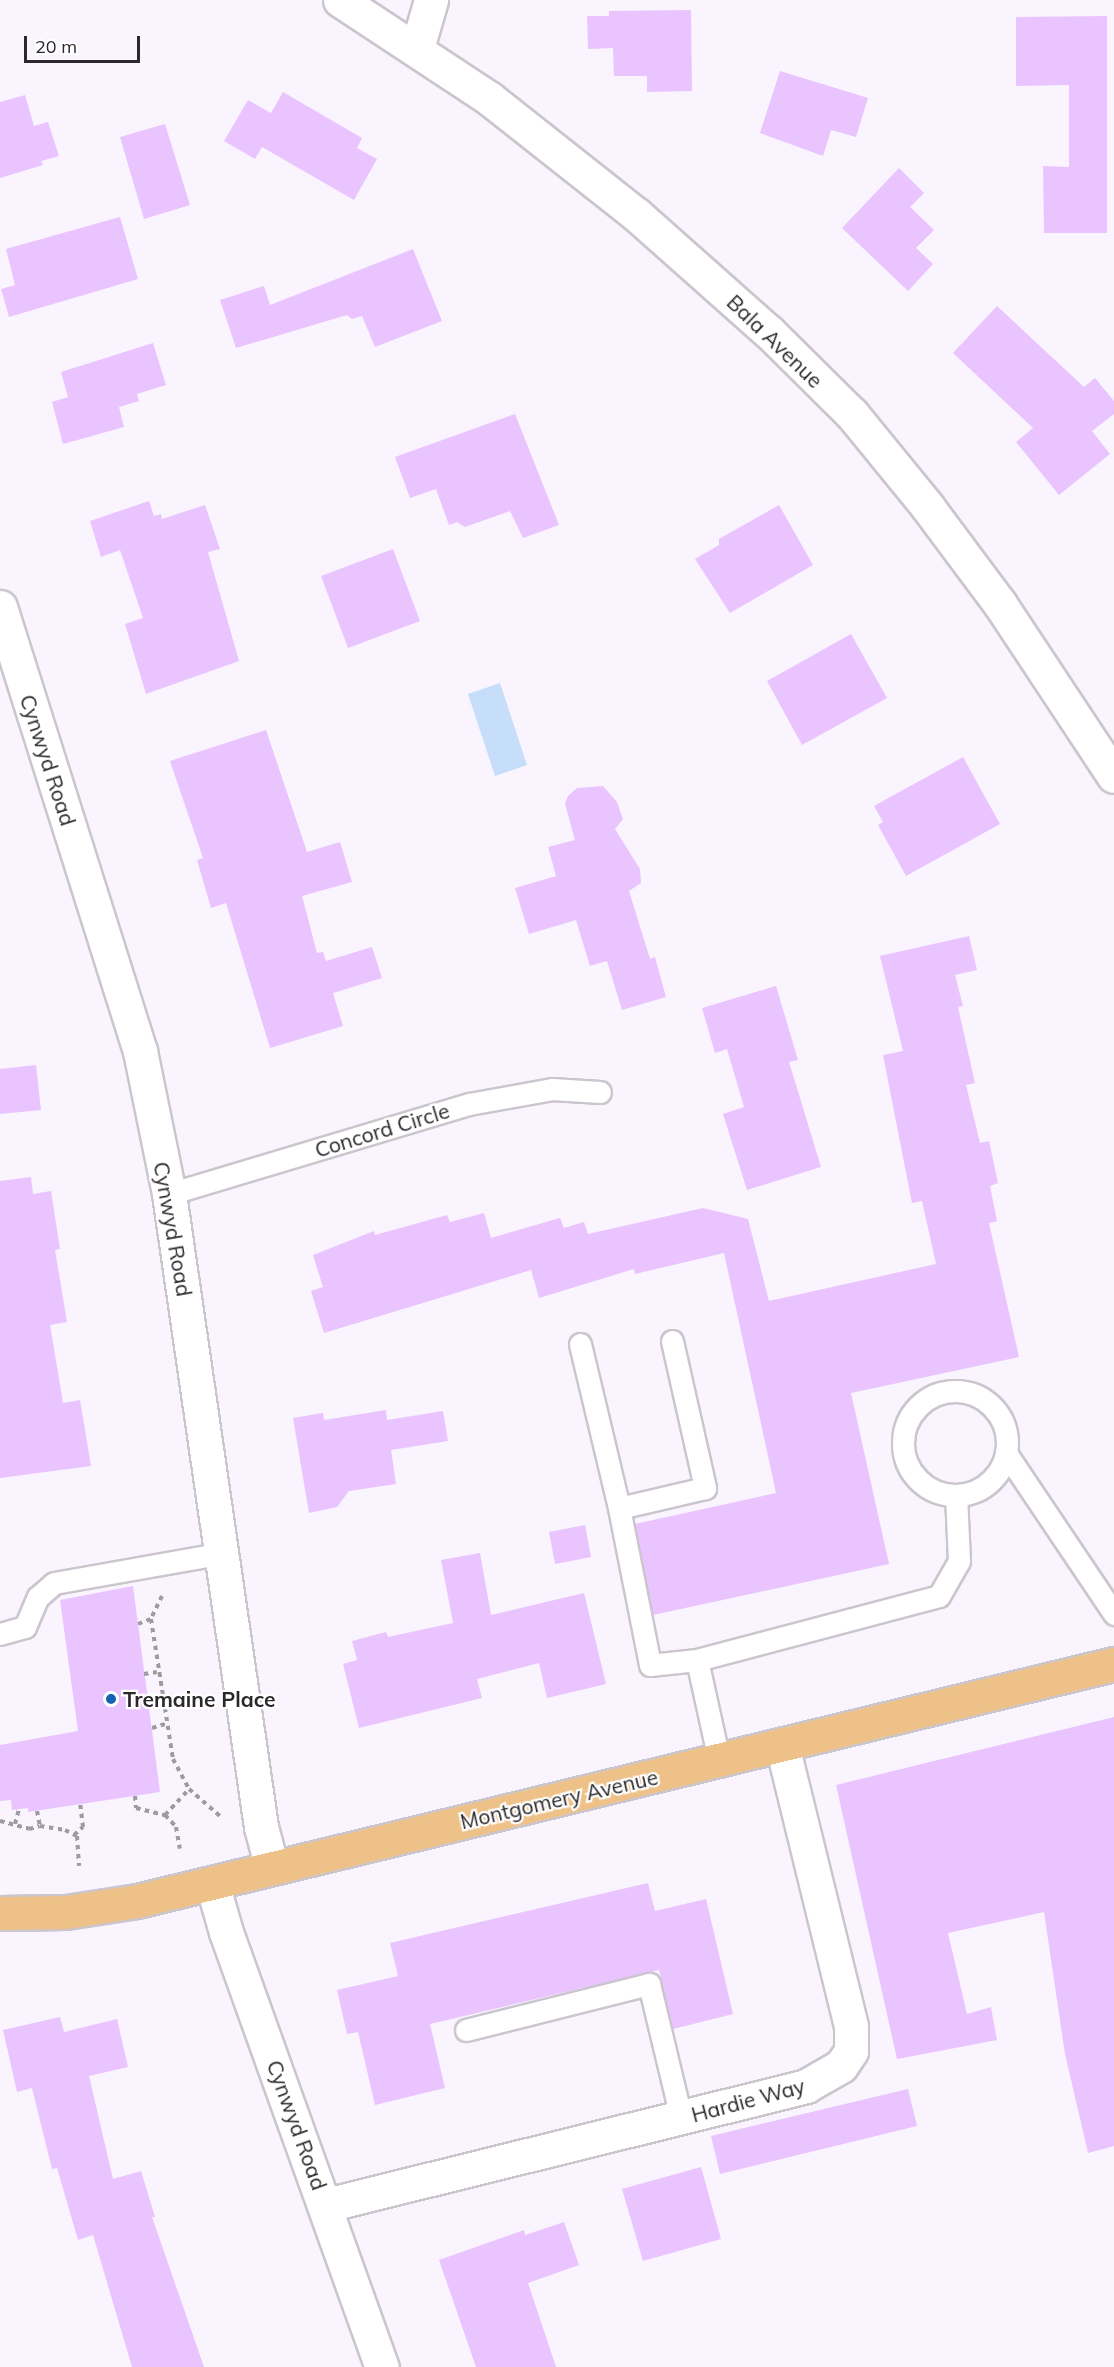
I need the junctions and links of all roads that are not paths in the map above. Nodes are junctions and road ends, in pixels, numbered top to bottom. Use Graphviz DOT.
graph roads {
  1 [pos="340,0"];
  2 [pos="431,0"];
  3 [pos="417,48"];
  4 [pos="0,607"];
  5 [pos="1114,776"];
  6 [pos="600,1092"];
  7 [pos="169,1194"];
  8 [pos="672,1341"];
  9 [pos="579,1344"];
  10 [pos="1006,1454"];
  11 [pos="956,1495"];
  12 [pos="619,1508"];
  13 [pos="224,1553"];
  14 [pos="1114,1614"];
  15 [pos="0,1634"];
  16 [pos="697,1660"];
  17 [pos="1114,1664"];
  18 [pos="782,1745"];
  19 [pos="719,1760"];
  20 [pos="272,1868"];
  21 [pos="212,1883"];
  22 [pos="0,1913"];
  23 [pos="466,2030"];
  24 [pos="681,2118"];
  25 [pos="327,2205"];
  26 [pos="382,2367"];
  1 -- 3 [label="street, Bala Avenue"];
  2 -- 3 [label="street"];
  3 -- 5 [label="street, Bala Avenue"];
  4 -- 7 [label="street, Cynwyd Road"];
  6 -- 7 [label="lane, Concord Circle"];
  7 -- 13 [label="street, Cynwyd Road"];
  8 -- 12 [label="lane"];
  9 -- 12 [label="lane"];
  10 -- 11 [label="lane"];
  10 -- 11 [label="lane"];
  10 -- 14 [label="lane"];
  11 -- 16 [label="lane"];
  12 -- 16 [label="lane"];
  13 -- 15 [label="lane"];
  13 -- 20 [label="street, Cynwyd Road"];
  16 -- 19 [label="lane"];
  17 -- 18 [label="main road, Montgomery Avenue"];
  18 -- 19 [label="main road, Montgomery Avenue"];
  18 -- 24 [label="street, Hardie Way"];
  19 -- 20 [label="main road, Montgomery Avenue"];
  20 -- 21 [label="main road, Montgomery Avenue"];
  21 -- 22 [label="main road, Montgomery Avenue"];
  21 -- 25 [label="street, Cynwyd Road"];
  23 -- 24 [label="lane"];
  24 -- 25 [label="street, Hardie Way"];
  25 -- 26 [label="street, Cynwyd Road"];
}
